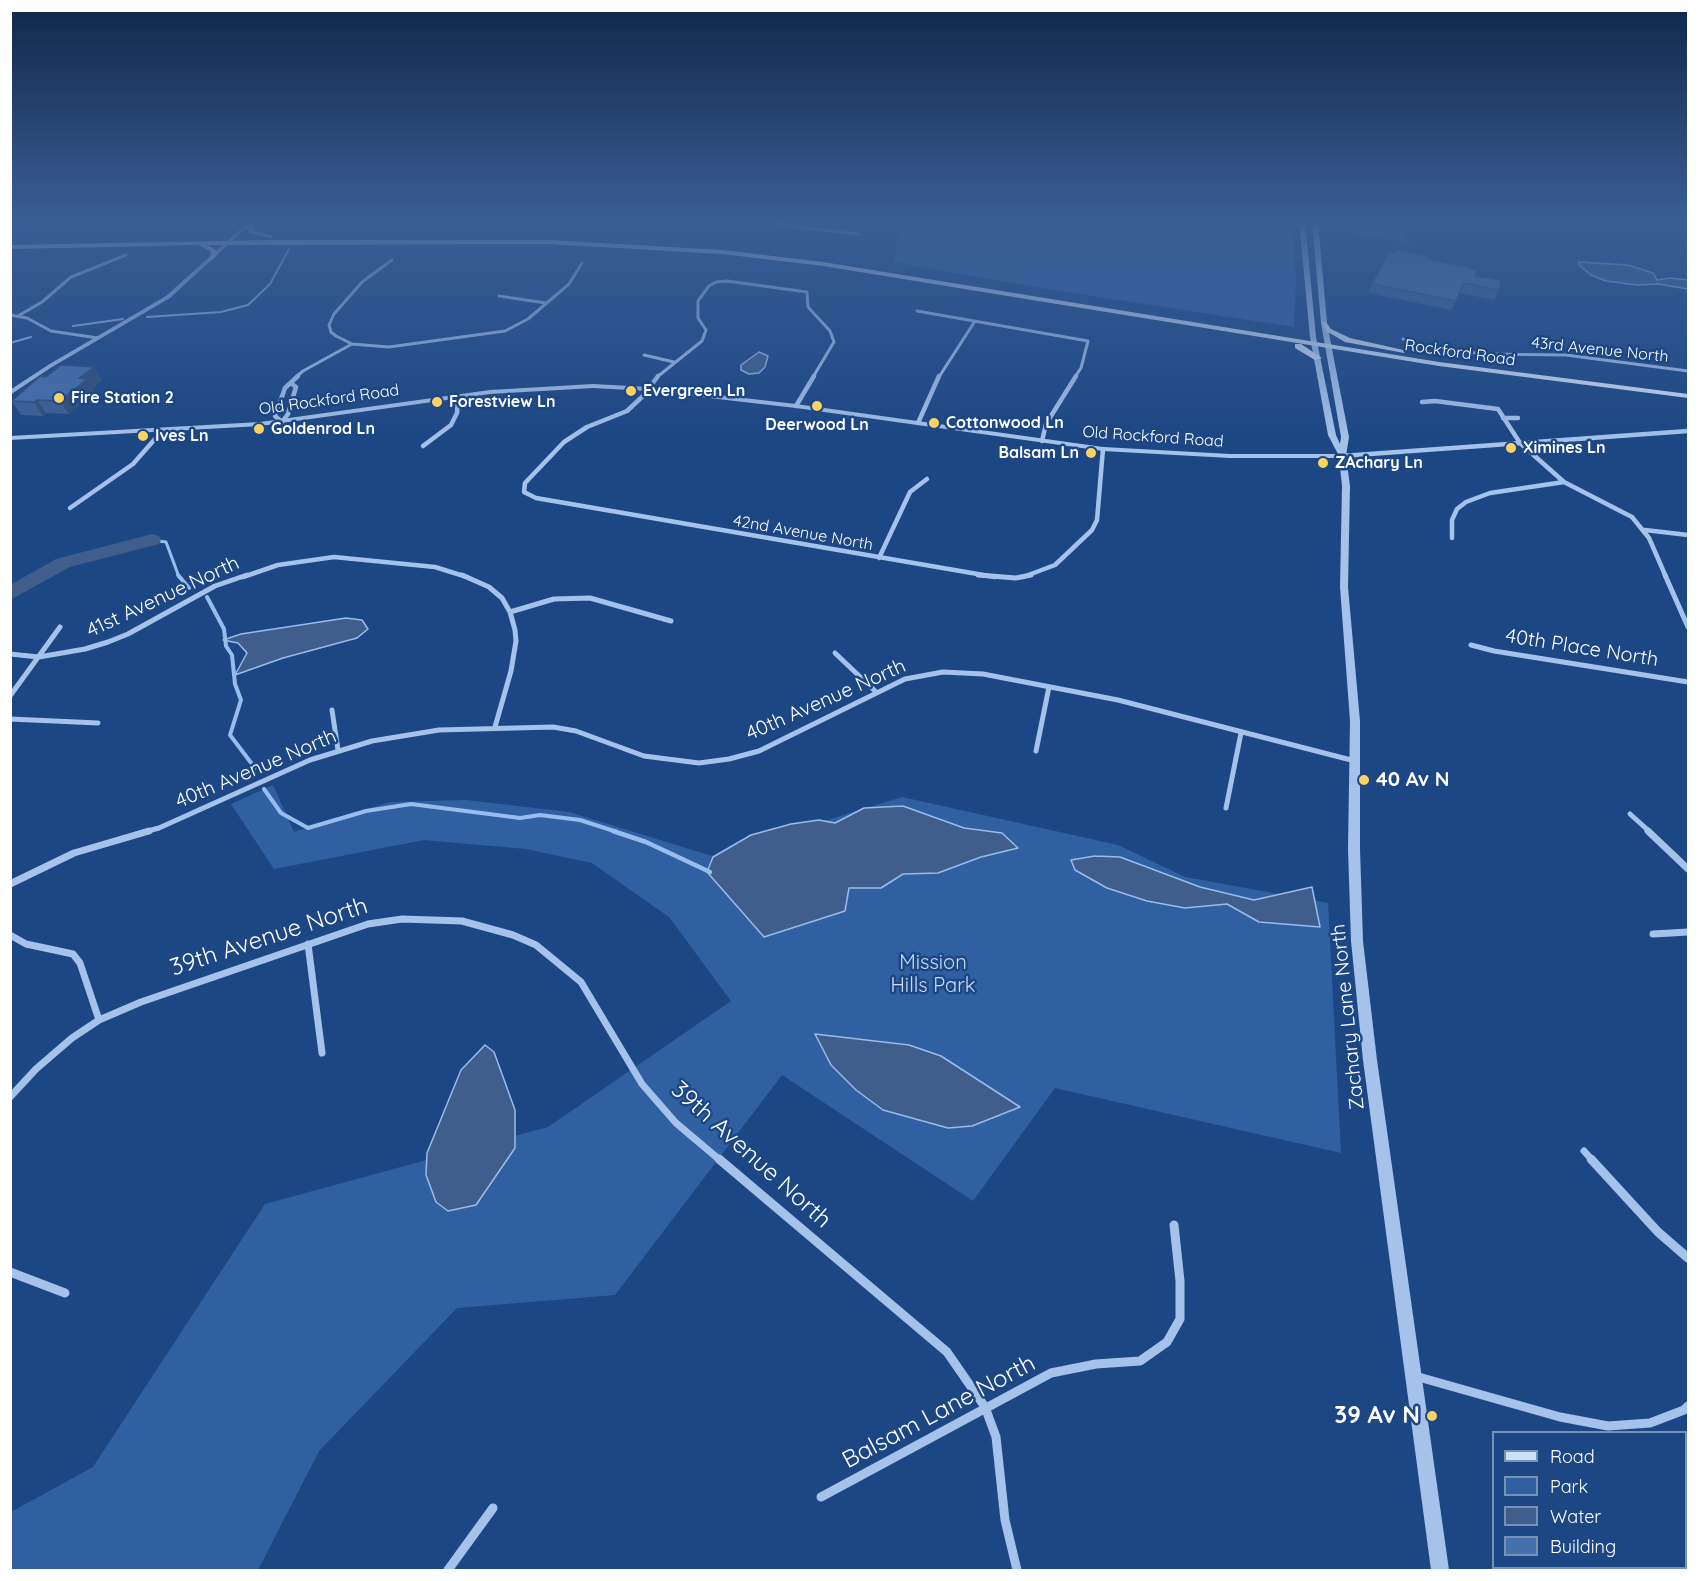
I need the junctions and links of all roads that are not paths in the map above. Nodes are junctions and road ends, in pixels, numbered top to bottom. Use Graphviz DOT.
graph roads {
  1 [pos="50,295"];
  2 [pos="171,295"];
  3 [pos="351,295"];
  4 [pos="556,295"];
  5 [pos="703,295"];
  6 [pos="807,295"];
  7 [pos="1011,295"];
  8 [pos="1040,295"];
  9 [pos="1309,295"];
  10 [pos="1322,295"];
  11 [pos="499,296"];
  12 [pos="546,303"];
  13 [pos="917,311"];
  14 [pos="10,315"];
  15 [pos="18,315"];
  16 [pos="975,321"];
  17 [pos="1186,323"];
  18 [pos="1324,323"];
  19 [pos="98,338"];
  20 [pos="1403,339"];
  21 [pos="1314,341"];
  22 [pos="1328,343"];
  23 [pos="352,344"];
  24 [pos="644,355"];
  25 [pos="1420,355"];
  26 [pos="1318,358"];
  27 [pos="674,362"];
  28 [pos="1689,371"];
  29 [pos="292,384"];
  30 [pos="648,389"];
  31 [pos="1689,389"];
  32 [pos="10,393"];
  33 [pos="458,396"];
  34 [pos="1689,396"];
  35 [pos="1422,402"];
  36 [pos="796,406"];
  37 [pos="1326,406"];
  38 [pos="1341,408"];
  39 [pos="1503,418"];
  40 [pos="1518,418"];
  41 [pos="282,422"];
  42 [pos="918,423"];
  43 [pos="1689,430"];
  44 [pos="162,431"];
  45 [pos="10,438"];
  46 [pos="1042,441"];
  47 [pos="1520,443"];
  48 [pos="423,446"];
  49 [pos="1103,449"];
  50 [pos="1342,456"];
  51 [pos="927,479"];
  52 [pos="1564,482"];
  53 [pos="70,508"];
  54 [pos="1645,530"];
  55 [pos="1689,535"];
  56 [pos="1452,538"];
  57 [pos="879,558"];
  58 [pos="510,612"];
  59 [pos="671,621"];
  60 [pos="60,627"];
  61 [pos="1689,627"];
  62 [pos="1471,645"];
  63 [pos="835,653"];
  64 [pos="10,654"];
  65 [pos="39,657"];
  66 [pos="1689,682"];
  67 [pos="1049,687"];
  68 [pos="876,692"];
  69 [pos="10,696"];
  70 [pos="332,710"];
  71 [pos="10,720"];
  72 [pos="98,723"];
  73 [pos="495,727"];
  74 [pos="1241,733"];
  75 [pos="338,750"];
  76 [pos="1036,751"];
  77 [pos="1355,761"];
  78 [pos="1226,808"];
  79 [pos="1630,814"];
  80 [pos="1689,869"];
  81 [pos="10,884"];
  82 [pos="1689,932"];
  83 [pos="1653,934"];
  84 [pos="10,935"];
  85 [pos="308,944"];
  86 [pos="99,1020"];
  87 [pos="322,1053"];
  88 [pos="10,1097"];
  89 [pos="1584,1151"];
  90 [pos="1174,1225"];
  91 [pos="1689,1258"];
  92 [pos="10,1272"];
  93 [pos="65,1293"];
  94 [pos="1414,1376"];
  95 [pos="1689,1406"];
  96 [pos="985,1407"];
  97 [pos="821,1497"];
  98 [pos="493,1508"];
  99 [pos="448,1570"];
  100 [pos="1017,1570"];
  101 [pos="1440,1570"];
  1 -- 15 [label="street"];
  2 -- 19 [label="street"];
  3 -- 23 [label="street"];
  4 -- 12 [label="street"];
  5 -- 27 [label="street"];
  6 -- 36 [label="street"];
  7 -- 17 [label="main road, Rockford Road"];
  8 -- 21 [label="main road, Rockford Road"];
  9 -- 21 [label="street, Zachary Lane North"];
  10 -- 18 [label="street, Zachary Lane North"];
  11 -- 12 [label="street"];
  12 -- 23 [label="street"];
  13 -- 16 [label="street"];
  14 -- 15 [label="street"];
  15 -- 19 [label="street"];
  16 -- 42 [label="street"];
  16 -- 46 [label="street"];
  17 -- 21 [label="main road, Rockford Road"];
  17 -- 26 [label="main road"];
  18 -- 22 [label="street, Zachary Lane North"];
  18 -- 25 [label="main road"];
  19 -- 32 [label="street"];
  20 -- 28 [label="street, 43rd Avenue North"];
  21 -- 22 [label="main road, Rockford Road"];
  21 -- 26 [label="street, Zachary Lane North"];
  22 -- 25 [label="main road, Rockford Road"];
  22 -- 34 [label="main road, Rockford Road"];
  22 -- 38 [label="street, Zachary Lane North"];
  23 -- 29 [label="street"];
  24 -- 27 [label="street"];
  25 -- 31 [label="main road, Rockford Road"];
  26 -- 37 [label="street, Zachary Lane North"];
  27 -- 30 [label="street"];
  29 -- 41 [label="street"];
  29 -- 41 [label="street"];
  30 -- 33 [label="street, Old Rockford Road"];
  30 -- 36 [label="street, Old Rockford Road"];
  30 -- 57 [label="street, 42nd Avenue North"];
  33 -- 41 [label="street, Old Rockford Road"];
  33 -- 48 [label="street"];
  35 -- 39 [label="street"];
  36 -- 42 [label="street, Old Rockford Road"];
  37 -- 38 [label="street"];
  37 -- 50 [label="street, Zachary Lane North"];
  38 -- 50 [label="street, Zachary Lane North"];
  39 -- 40 [label="street"];
  39 -- 47 [label="street"];
  41 -- 44 [label="street, Old Rockford Road"];
  42 -- 46 [label="street, Old Rockford Road"];
  43 -- 47 [label="street, Old Rockford Road"];
  44 -- 45 [label="street, Old Rockford Road"];
  44 -- 53 [label="street"];
  46 -- 49 [label="street, Old Rockford Road"];
  47 -- 50 [label="street, Old Rockford Road"];
  47 -- 52 [label="street"];
  49 -- 50 [label="street, Old Rockford Road"];
  49 -- 57 [label="street, 42nd Avenue North"];
  50 -- 77 [label="street, Zachary Lane North"];
  51 -- 57 [label="street"];
  52 -- 54 [label="street"];
  52 -- 56 [label="street"];
  54 -- 55 [label="street"];
  54 -- 61 [label="street"];
  58 -- 59 [label="street"];
  58 -- 65 [label="street, 41st Avenue North"];
  58 -- 73 [label="street"];
  60 -- 65 [label="street, 41st Avenue North"];
  62 -- 66 [label="street, 40th Place North"];
  63 -- 68 [label="street"];
  64 -- 65 [label="street, 41st Avenue North"];
  65 -- 69 [label="street"];
  67 -- 68 [label="street, 40th Avenue North"];
  67 -- 74 [label="street, 40th Avenue North"];
  67 -- 76 [label="street"];
  68 -- 73 [label="street, 40th Avenue North"];
  70 -- 75 [label="street"];
  71 -- 72 [label="street"];
  73 -- 75 [label="street, 40th Avenue North"];
  74 -- 77 [label="street, 40th Avenue North"];
  74 -- 78 [label="street"];
  75 -- 81 [label="street, 40th Avenue North"];
  77 -- 94 [label="street, Zachary Lane North"];
  79 -- 80 [label="street"];
  82 -- 83 [label="street"];
  84 -- 86 [label="street"];
  85 -- 86 [label="street, 39th Avenue North"];
  85 -- 87 [label="street"];
  85 -- 96 [label="street, 39th Avenue North"];
  86 -- 88 [label="street, 39th Avenue North"];
  89 -- 91 [label="street"];
  90 -- 96 [label="street, Balsam Lane North"];
  92 -- 93 [label="street"];
  94 -- 95 [label="street"];
  94 -- 101 [label="street, Zachary Lane North"];
  96 -- 97 [label="street, Balsam Lane North"];
  96 -- 100 [label="street, 39th Avenue North"];
  98 -- 99 [label="street"];
}
